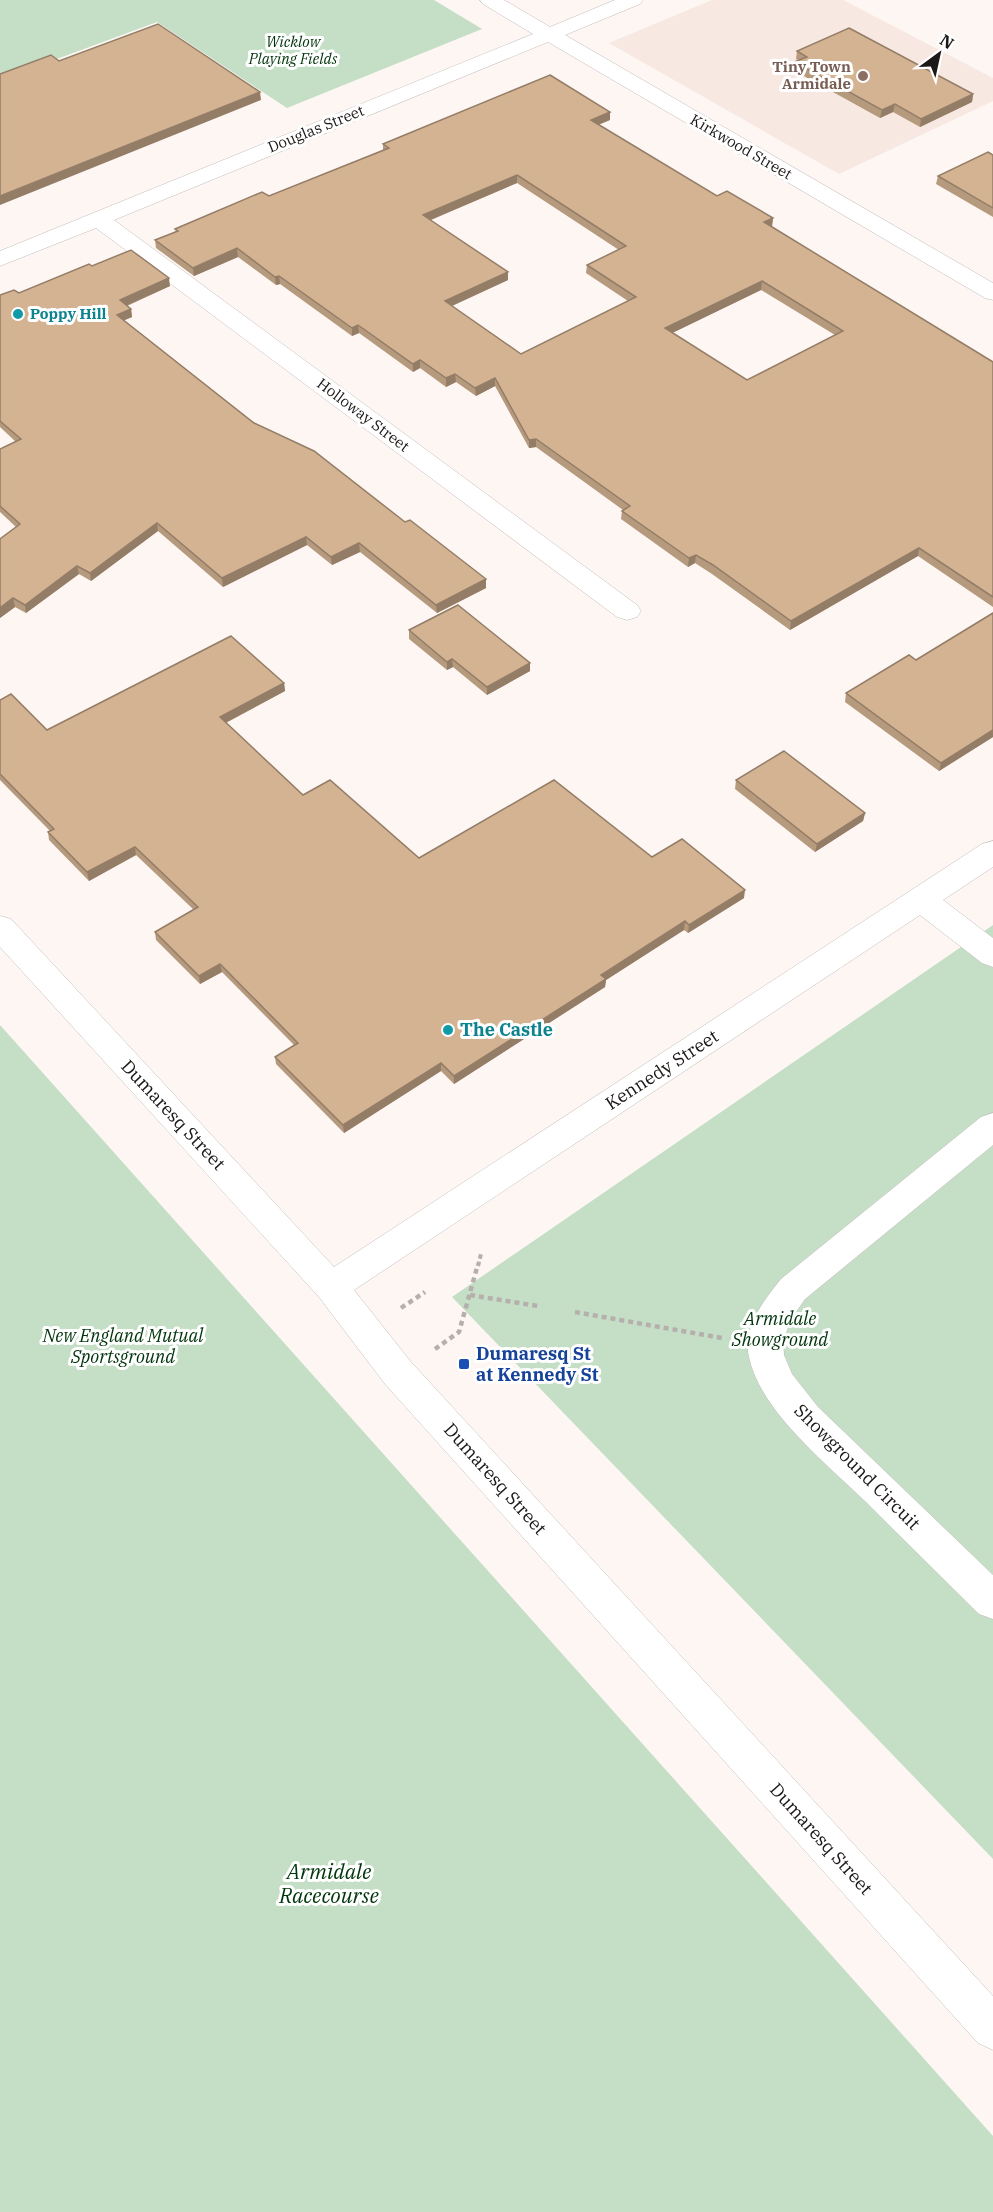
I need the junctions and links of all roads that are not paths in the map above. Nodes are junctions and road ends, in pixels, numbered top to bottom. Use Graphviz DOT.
graph roads {
  1 [pos="490,0"];
  2 [pos="633,0"];
  3 [pos="548,34"];
  4 [pos="98,219"];
  5 [pos="0,259"];
  6 [pos="993,293"];
  7 [pos="627,611"];
  8 [pos="993,852"];
  9 [pos="922,900"];
  10 [pos="0,927"];
  11 [pos="993,955"];
  12 [pos="993,1126"];
  13 [pos="331,1287"];
  14 [pos="993,1601"];
  15 [pos="993,2028"];
  1 -- 3 [label="street, Kirkwood Street"];
  2 -- 3 [label="street, Douglas Street"];
  3 -- 4 [label="street, Douglas Street"];
  3 -- 6 [label="street, Kirkwood Street"];
  4 -- 5 [label="street, Douglas Street"];
  4 -- 7 [label="street, Holloway Street"];
  8 -- 9 [label="street, Kennedy Street"];
  9 -- 11 [label="street"];
  9 -- 13 [label="street, Kennedy Street"];
  10 -- 13 [label="street, Dumaresq Street"];
  12 -- 14 [label="street, Showground Circuit"];
  13 -- 15 [label="street, Dumaresq Street"];
}
